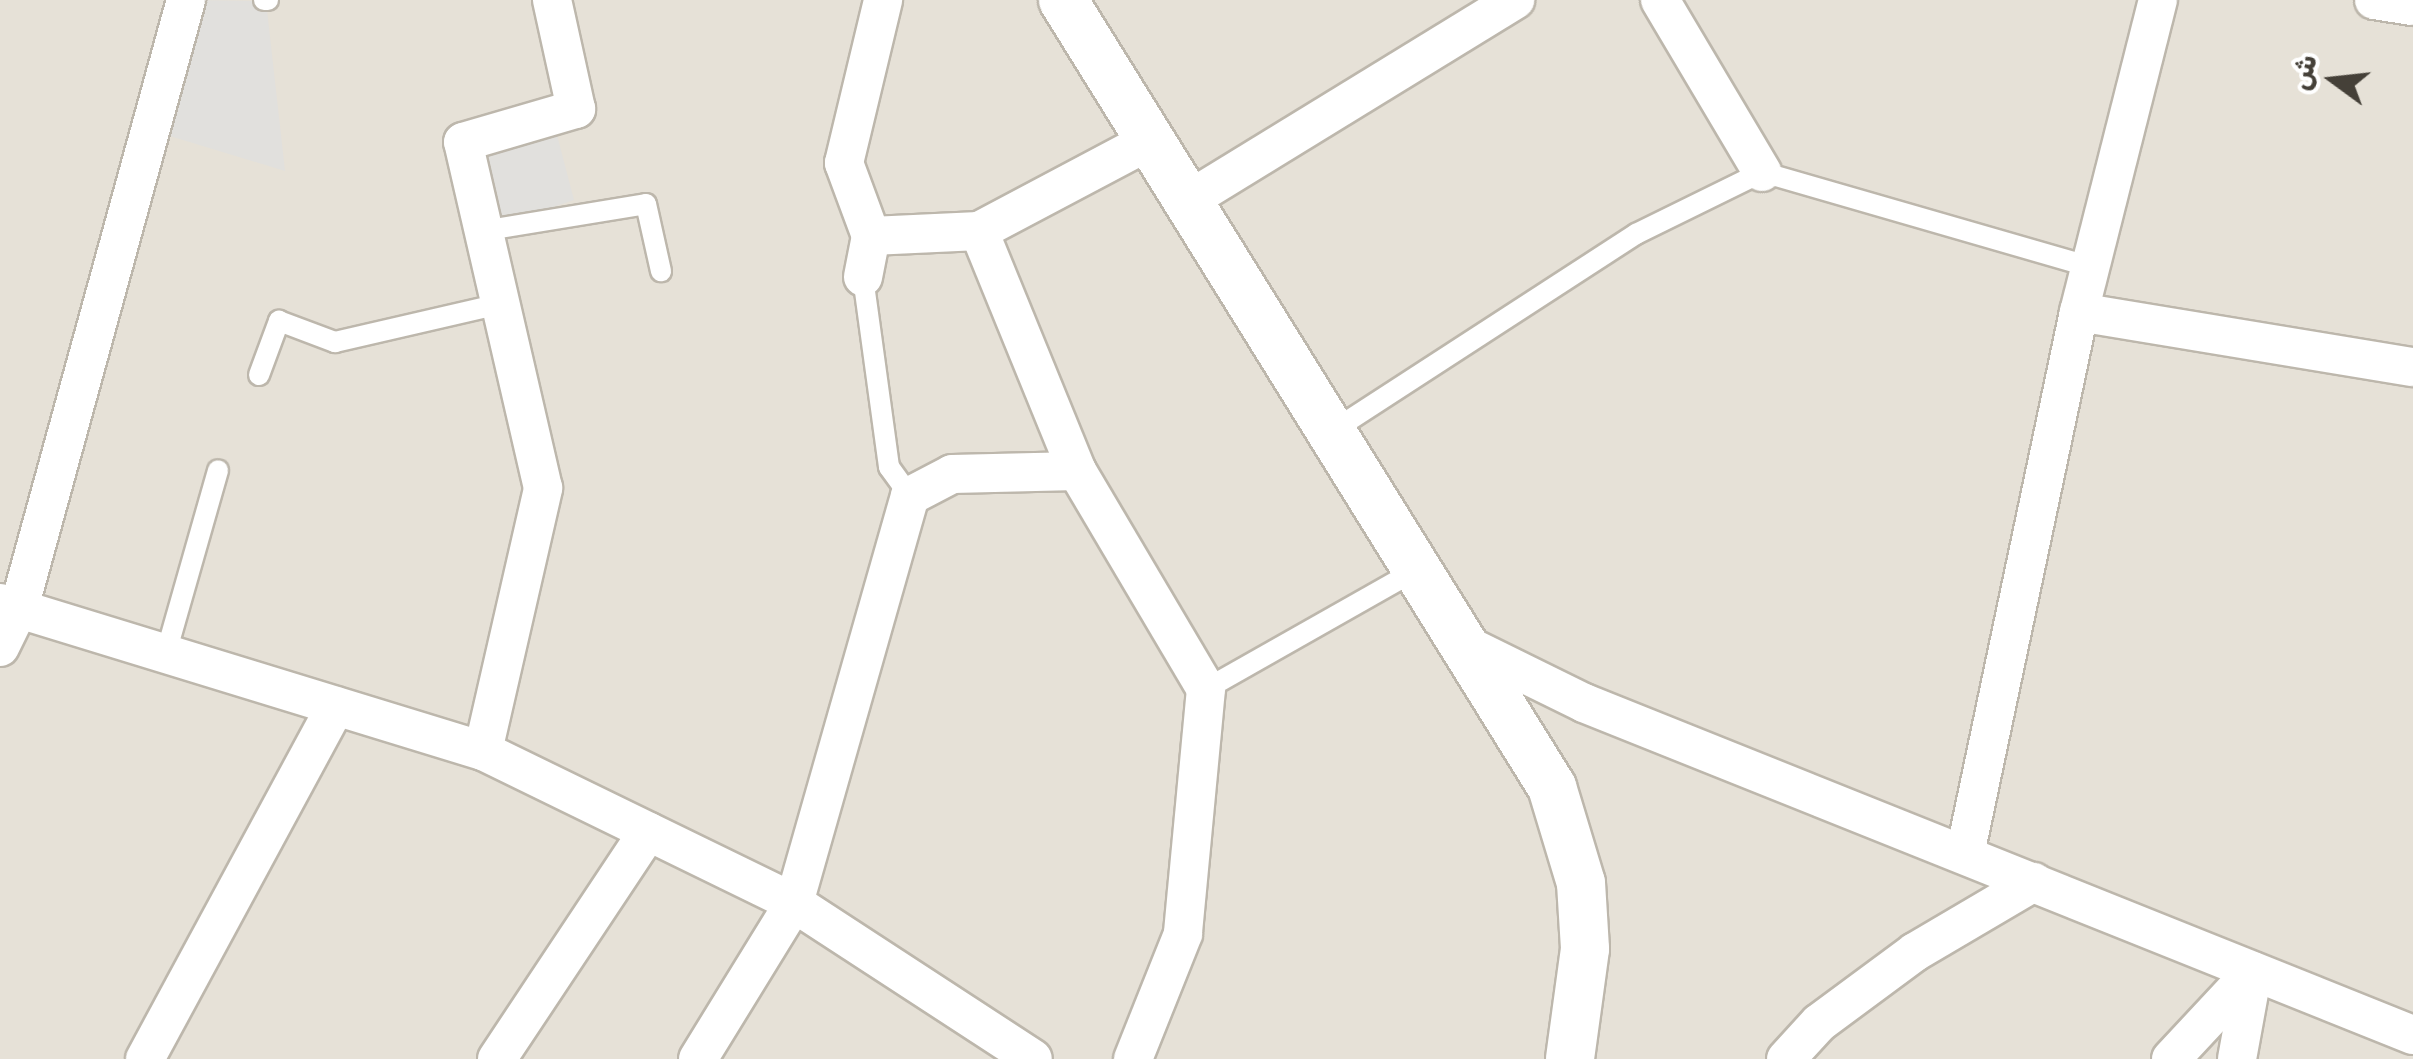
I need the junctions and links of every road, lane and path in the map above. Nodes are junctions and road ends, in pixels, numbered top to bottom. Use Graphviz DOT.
graph roads {
  1 [pos="186,0"];
  2 [pos="552,0"];
  3 [pos="883,0"];
  4 [pos="1063,0"];
  5 [pos="1515,0"];
  6 [pos="1660,0"];
  7 [pos="2158,0"];
  8 [pos="2374,0"];
  9 [pos="2413,6"];
  10 [pos="1149,141"];
  11 [pos="1762,172"];
  12 [pos="1187,201"];
  13 [pos="482,231"];
  14 [pos="979,232"];
  15 [pos="871,236"];
  16 [pos="2091,267"];
  17 [pos="661,271"];
  18 [pos="863,278"];
  19 [pos="500,304"];
  20 [pos="2079,312"];
  21 [pos="2413,367"];
  22 [pos="258,375"];
  23 [pos="1330,433"];
  24 [pos="218,470"];
  25 [pos="1077,472"];
  26 [pos="910,496"];
  27 [pos="1416,570"];
  28 [pos="10,606"];
  29 [pos="1460,642"];
  30 [pos="0,647"];
  31 [pos="166,653"];
  32 [pos="1206,689"];
  33 [pos="336,706"];
  34 [pos="483,752"];
  35 [pos="648,832"];
  36 [pos="1964,854"];
  37 [pos="2034,882"];
  38 [pos="794,903"];
  39 [pos="2253,971"];
  40 [pos="2413,1035"];
  41 [pos="145,1059"];
  42 [pos="497,1059"];
  43 [pos="698,1059"];
  44 [pos="1032,1059"];
  45 [pos="1133,1059"];
  46 [pos="1570,1059"];
  47 [pos="1786,1059"];
  48 [pos="2172,1059"];
  49 [pos="2237,1059"];
  1 -- 28 [label="street"];
  2 -- 13 [label="street"];
  3 -- 15 [label="street"];
  4 -- 10 [label="street"];
  5 -- 12 [label="street"];
  6 -- 11 [label="street"];
  7 -- 16 [label="street"];
  8 -- 9 [label="street"];
  10 -- 12 [label="street"];
  10 -- 14 [label="street"];
  11 -- 16 [label="lane"];
  11 -- 23 [label="lane"];
  12 -- 23 [label="street"];
  13 -- 17 [label="lane"];
  13 -- 19 [label="street"];
  14 -- 15 [label="street"];
  14 -- 25 [label="street"];
  15 -- 18 [label="street"];
  16 -- 20 [label="street"];
  18 -- 26 [label="lane"];
  19 -- 22 [label="lane"];
  19 -- 34 [label="street"];
  20 -- 21 [label="street"];
  20 -- 36 [label="street"];
  23 -- 27 [label="street"];
  24 -- 31 [label="lane"];
  25 -- 26 [label="street"];
  25 -- 32 [label="street"];
  26 -- 38 [label="street"];
  27 -- 29 [label="street"];
  27 -- 32 [label="lane"];
  28 -- 30 [label="street"];
  28 -- 31 [label="street"];
  29 -- 36 [label="street"];
  29 -- 46 [label="street"];
  31 -- 33 [label="street"];
  32 -- 45 [label="street"];
  33 -- 34 [label="street"];
  33 -- 41 [label="street"];
  34 -- 35 [label="street"];
  35 -- 38 [label="street"];
  35 -- 42 [label="street"];
  36 -- 37 [label="street"];
  37 -- 39 [label="street"];
  37 -- 47 [label="street"];
  38 -- 43 [label="street"];
  38 -- 44 [label="street"];
  39 -- 40 [label="street"];
  39 -- 48 [label="street"];
  39 -- 49 [label="street"];
}
